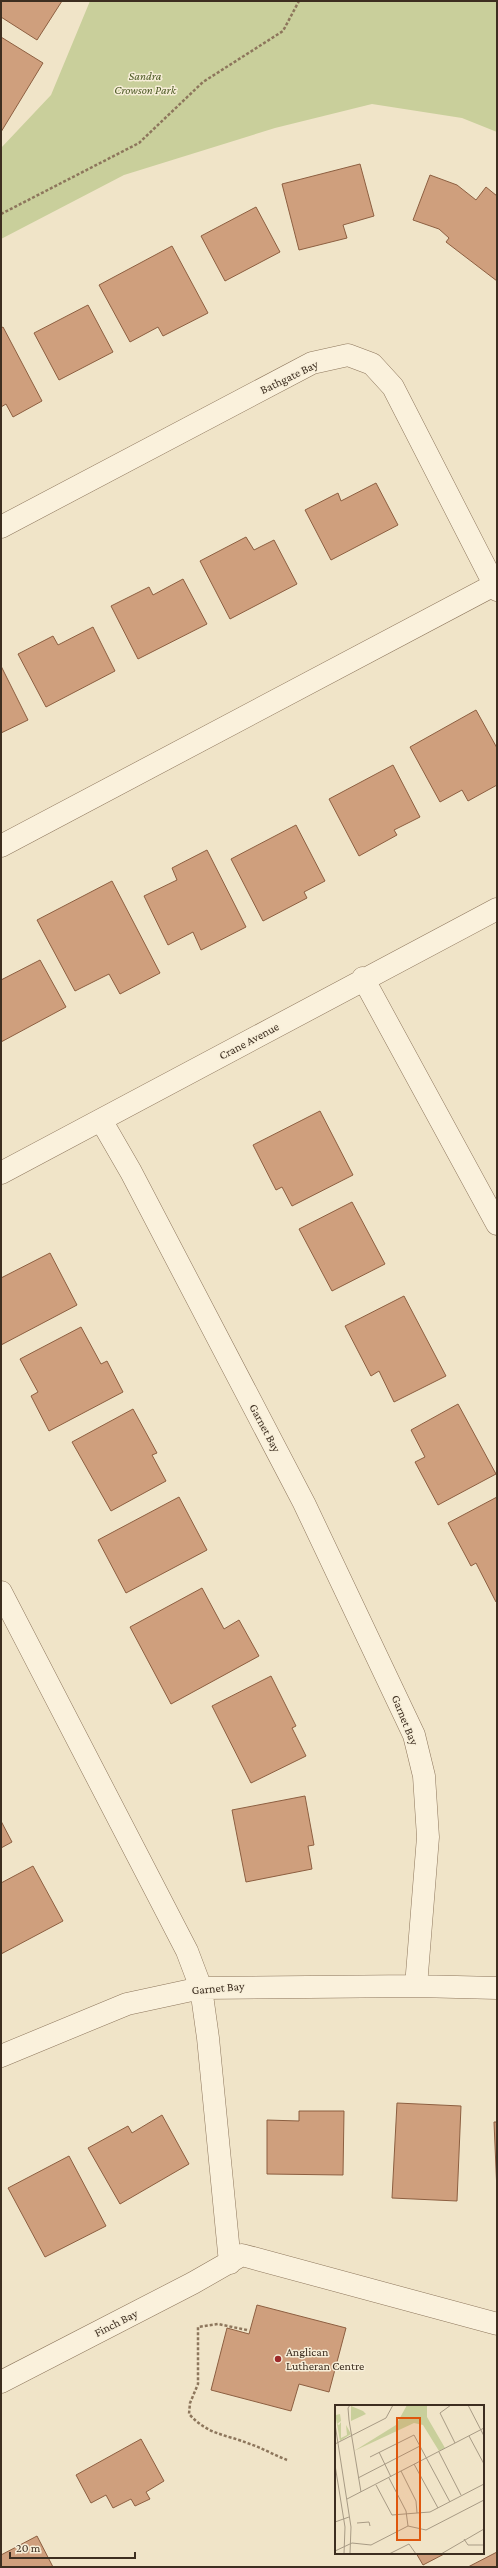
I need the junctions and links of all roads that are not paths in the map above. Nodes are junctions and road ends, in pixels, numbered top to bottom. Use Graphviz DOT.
graph roads {
  1 [pos="1,527"];
  2 [pos="496,588"];
  3 [pos="1,846"];
  4 [pos="497,909"];
  5 [pos="364,978"];
  6 [pos="101,1120"];
  7 [pos="1,1173"];
  8 [pos="497,1224"];
  9 [pos="1,1592"];
  10 [pos="416,1986"];
  11 [pos="201,1988"];
  12 [pos="497,1988"];
  13 [pos="1,2056"];
  14 [pos="230,2263"];
  15 [pos="497,2324"];
  16 [pos="1,2382"];
  1 -- 2 [label="street, Bathgate Bay"];
  2 -- 3 [label="street"];
  4 -- 5 [label="street, Crane Avenue"];
  5 -- 6 [label="street, Crane Avenue"];
  5 -- 8 [label="street"];
  6 -- 7 [label="street, Crane Avenue"];
  6 -- 10 [label="street, Garnet Bay"];
  9 -- 11 [label="street"];
  10 -- 11 [label="street, Garnet Bay"];
  10 -- 12 [label="street"];
  11 -- 13 [label="street, Garnet Bay"];
  11 -- 14 [label="street"];
  14 -- 15 [label="street, Finch Bay"];
  14 -- 16 [label="street, Finch Bay"];
}
